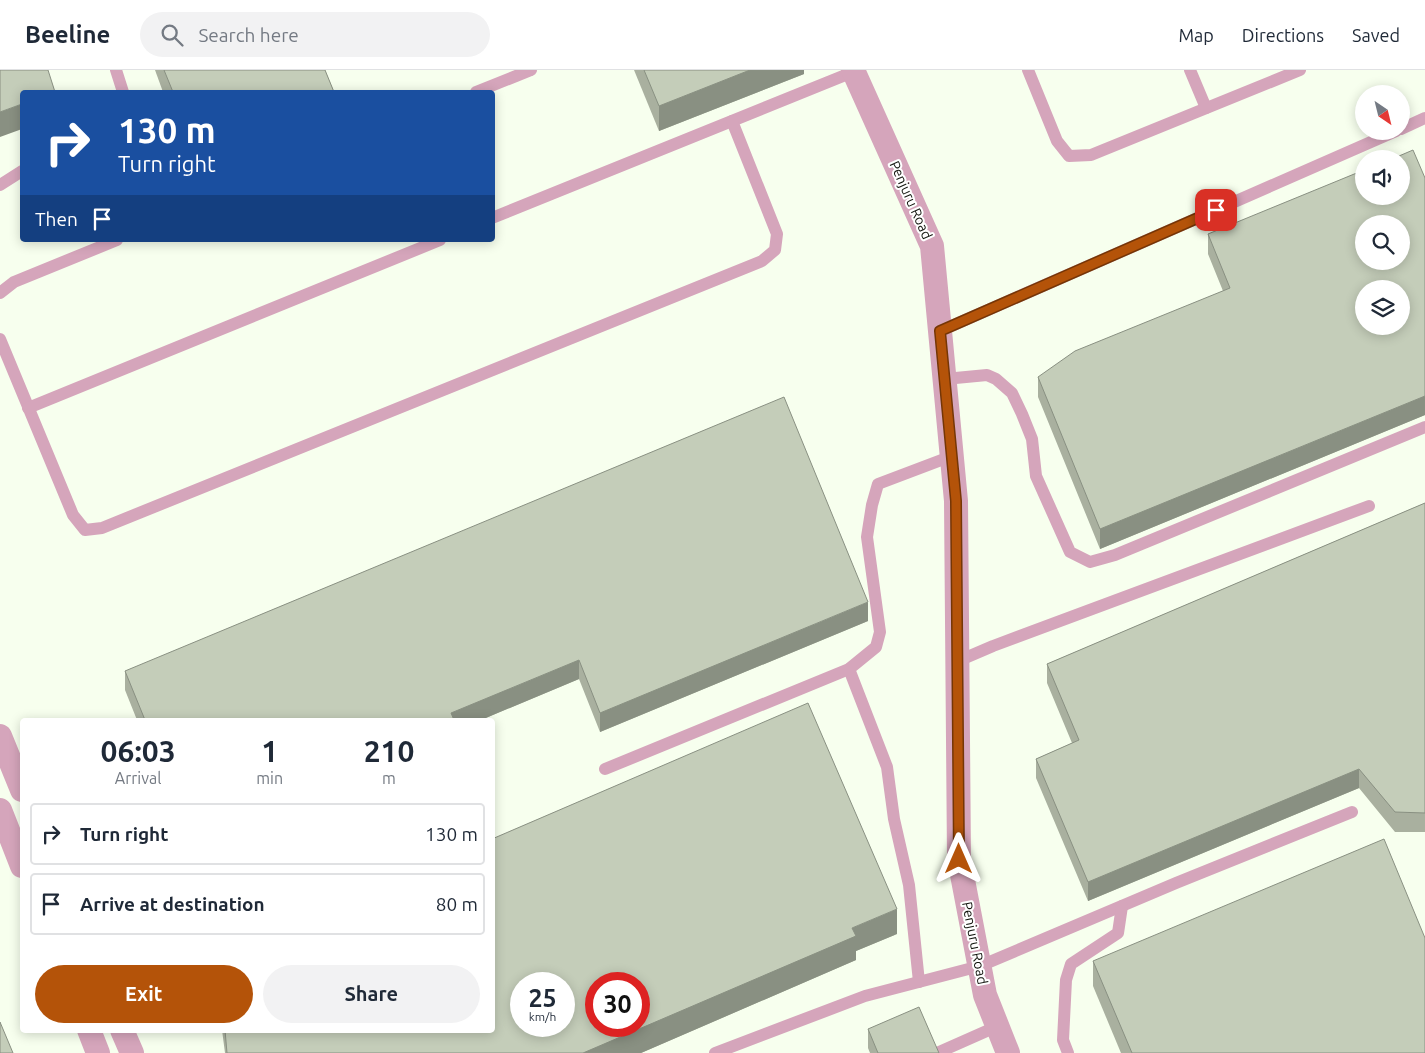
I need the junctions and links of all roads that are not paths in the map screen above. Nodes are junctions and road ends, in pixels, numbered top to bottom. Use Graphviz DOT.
graph roads {
  1 [pos="116,70"];
  2 [pos="531,70"];
  3 [pos="1028,70"];
  4 [pos="1190,70"];
  5 [pos="1300,70"];
  6 [pos="853,71"];
  7 [pos="122,90"];
  8 [pos="481,90"];
  9 [pos="1206,108"];
  10 [pos="1425,118"];
  11 [pos="732,121"];
  12 [pos="1410,125"];
  13 [pos="1375,140"];
  14 [pos="20,172"];
  15 [pos="0,185"];
  16 [pos="495,217"];
  17 [pos="112,242"];
  18 [pos="435,242"];
  19 [pos="0,293"];
  20 [pos="940,331"];
  21 [pos="0,339"];
  22 [pos="945,379"];
  23 [pos="28,408"];
  24 [pos="1425,428"];
  25 [pos="952,456"];
  26 [pos="1369,506"];
  27 [pos="958,661"];
  28 [pos="849,669"];
  29 [pos="0,736"];
  30 [pos="605,769"];
  31 [pos="20,785"];
  32 [pos="0,810"];
  33 [pos="1352,812"];
  34 [pos="20,861"];
  35 [pos="1122,906"];
  36 [pos="980,966"];
  37 [pos="919,982"];
  38 [pos="998,1026"];
  39 [pos="90,1033"];
  40 [pos="123,1033"];
  41 [pos="98,1053"];
  42 [pos="132,1053"];
  43 [pos="715,1053"];
  44 [pos="937,1053"];
  45 [pos="1008,1053"];
  46 [pos="1068,1053"];
  1 -- 7 [label="lane"];
  2 -- 8 [label="lane"];
  3 -- 9 [label="lane"];
  4 -- 9 [label="lane"];
  5 -- 9 [label="lane"];
  6 -- 11 [label="lane"];
  6 -- 20 [label="street, Penjuru Road"];
  10 -- 12 [label="lane"];
  11 -- 16 [label="lane"];
  11 -- 23 [label="lane"];
  13 -- 20 [label="lane"];
  14 -- 15 [label="lane"];
  17 -- 19 [label="lane"];
  18 -- 23 [label="lane"];
  20 -- 22 [label="street, Penjuru Road"];
  21 -- 23 [label="lane"];
  22 -- 24 [label="lane"];
  22 -- 25 [label="street, Penjuru Road"];
  25 -- 27 [label="street, Penjuru Road"];
  25 -- 28 [label="lane"];
  26 -- 27 [label="lane"];
  27 -- 36 [label="street, Penjuru Road"];
  28 -- 30 [label="lane"];
  28 -- 37 [label="lane"];
  29 -- 31 [label="street"];
  32 -- 34 [label="street"];
  33 -- 35 [label="lane"];
  35 -- 36 [label="lane"];
  35 -- 46 [label="lane"];
  36 -- 37 [label="lane"];
  36 -- 38 [label="street, Penjuru Road"];
  37 -- 43 [label="lane"];
  38 -- 44 [label="lane"];
  38 -- 45 [label="street, Penjuru Road"];
  39 -- 41 [label="street"];
  40 -- 42 [label="street"];
}
